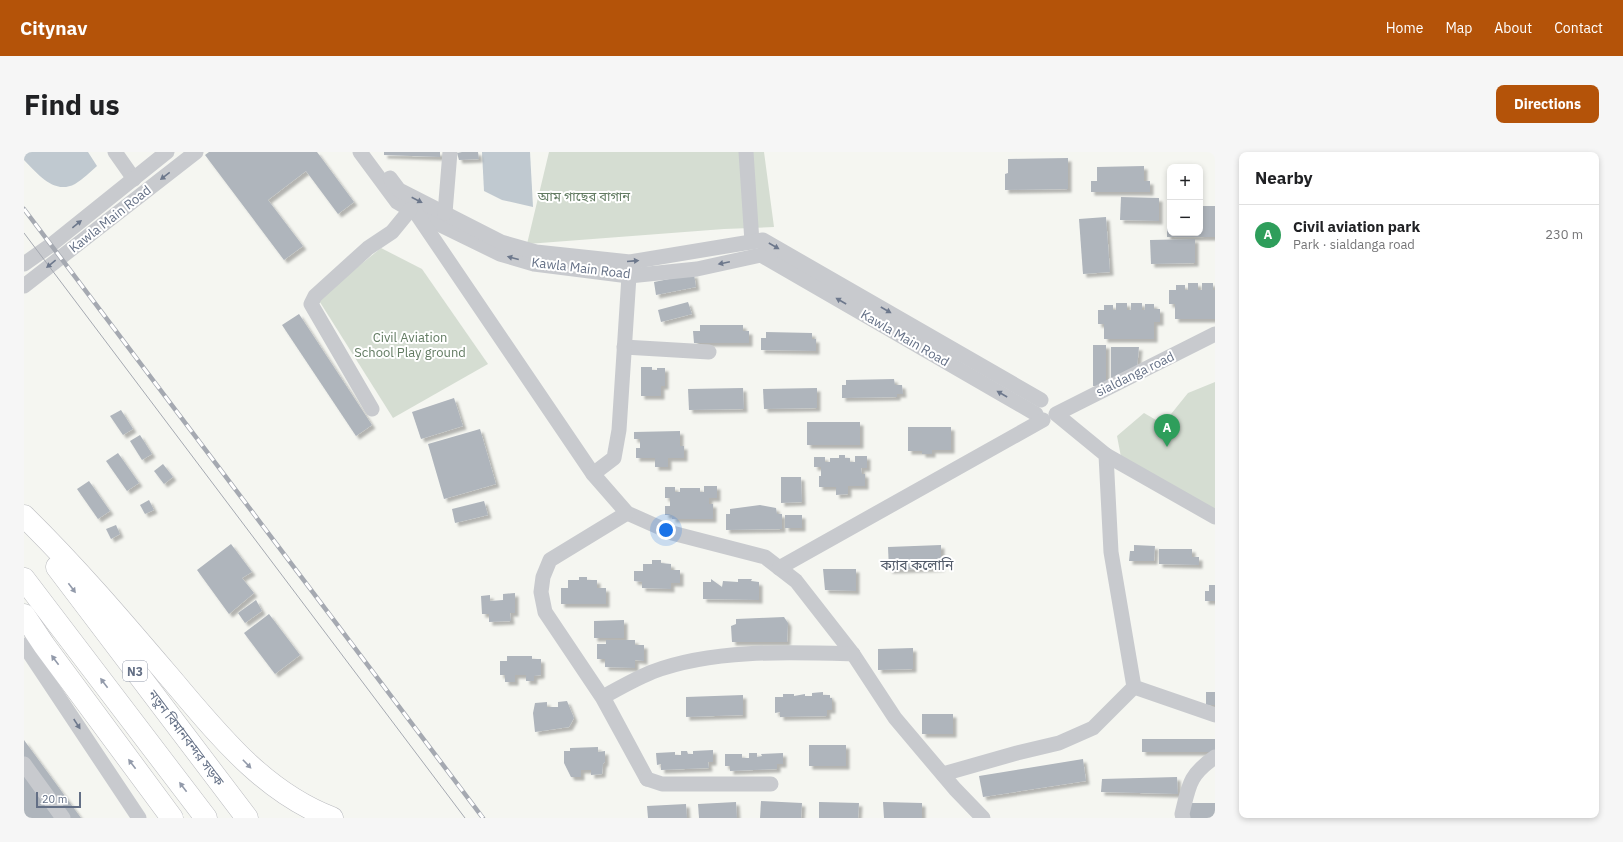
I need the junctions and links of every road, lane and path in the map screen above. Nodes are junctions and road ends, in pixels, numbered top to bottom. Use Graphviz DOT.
graph roads {
  1 [pos="116,152"];
  2 [pos="168,152"];
  3 [pos="196,152"];
  4 [pos="360,152"];
  5 [pos="372,152"];
  6 [pos="450,152"];
  7 [pos="746,152"];
  8 [pos="134,179"];
  9 [pos="413,211"];
  10 [pos="445,213"];
  11 [pos="752,242"];
  12 [pos="24,264"];
  13 [pos="629,276"];
  14 [pos="24,286"];
  15 [pos="1215,334"];
  16 [pos="624,347"];
  17 [pos="709,352"];
  18 [pos="372,409"];
  19 [pos="1044,412"];
  20 [pos="1106,455"];
  21 [pos="593,474"];
  22 [pos="24,511"];
  23 [pos="626,513"];
  24 [pos="24,516"];
  25 [pos="1215,517"];
  26 [pos="24,523"];
  27 [pos="780,568"];
  28 [pos="24,579"];
  29 [pos="24,615"];
  30 [pos="24,645"];
  31 [pos="853,654"];
  32 [pos="1134,687"];
  33 [pos="1215,715"];
  34 [pos="224,740"];
  35 [pos="632,751"];
  36 [pos="1215,757"];
  37 [pos="24,764"];
  38 [pos="943,774"];
  39 [pos="771,784"];
  40 [pos="63,818"];
  41 [pos="139,818"];
  42 [pos="172,818"];
  43 [pos="206,818"];
  44 [pos="247,818"];
  45 [pos="332,818"];
  46 [pos="984,818"];
  47 [pos="1183,818"];
  1 -- 8 [label="street"];
  2 -- 8 [label="street, Kawla Main Road"];
  3 -- 14 [label="street, Kawla Main Road, one-way"];
  4 -- 9 [label="street, Kawla Main Road"];
  5 -- 10 [label="street, Kawla Main Road, one-way"];
  6 -- 10 [label="street"];
  7 -- 11 [label="street"];
  12 -- 8 [label="street, Kawla Main Road, one-way"];
  13 -- 9 [label="street, Kawla Main Road, one-way"];
  9 -- 18 [label="street"];
  9 -- 21 [label="street"];
  10 -- 11 [label="street, Kawla Main Road, one-way"];
  11 -- 19 [label="street, Kawla Main Road, one-way"];
  13 -- 16 [label="street"];
  19 -- 13 [label="street, Kawla Main Road, one-way"];
  15 -- 19 [label="street, sialdanga road"];
  16 -- 17 [label="street"];
  16 -- 21 [label="street"];
  19 -- 20 [label="street"];
  19 -- 27 [label="street, sialdanga road"];
  20 -- 25 [label="street"];
  20 -- 32 [label="street"];
  21 -- 23 [label="street"];
  22 -- 34 [label="highway"];
  23 -- 27 [label="street"];
  23 -- 35 [label="street"];
  24 -- 34 [label="highway"];
  26 -- 44 [label="highway, নতুন বিমানবন্দর সড়ক / N3, one-way"];
  27 -- 31 [label="street"];
  43 -- 28 [label="highway, N3, one-way"];
  42 -- 29 [label="highway, one-way"];
  30 -- 41 [label="street, one-way"];
  31 -- 35 [label="street"];
  31 -- 38 [label="street"];
  32 -- 33 [label="street"];
  32 -- 38 [label="street"];
  34 -- 45 [label="highway, one-way"];
  35 -- 39 [label="street"];
  36 -- 47 [label="street"];
  37 -- 40 [label="street"];
  38 -- 46 [label="street"];
}
